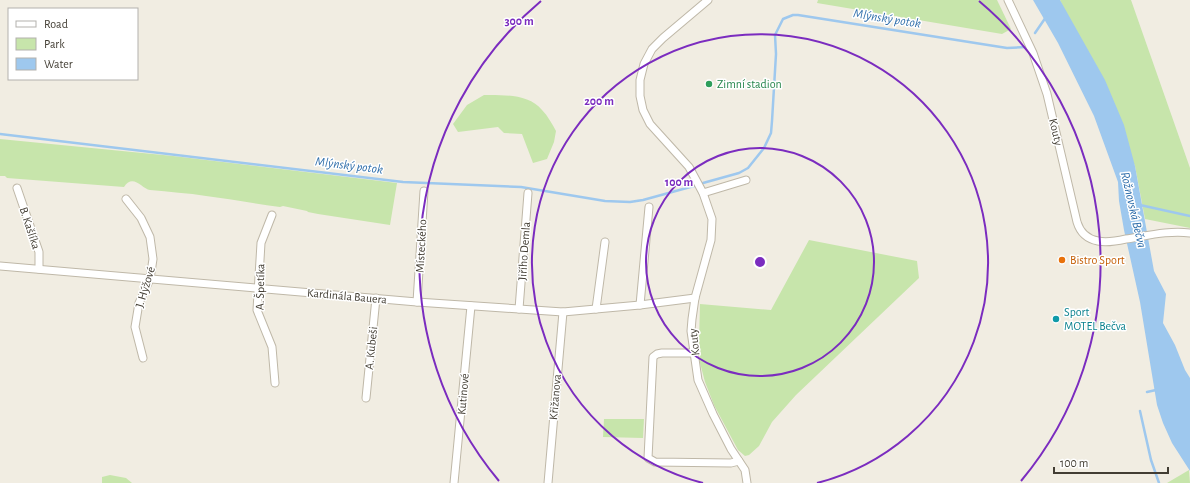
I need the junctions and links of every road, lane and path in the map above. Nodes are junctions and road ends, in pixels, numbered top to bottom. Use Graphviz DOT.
graph roads {
  1 [pos="708,0"];
  2 [pos="1008,0"];
  3 [pos="746,180"];
  4 [pos="17,188"];
  5 [pos="424,191"];
  6 [pos="703,193"];
  7 [pos="528,194"];
  8 [pos="126,199"];
  9 [pos="649,207"];
  10 [pos="272,215"];
  11 [pos="1190,233"];
  12 [pos="606,242"];
  13 [pos="0,266"];
  14 [pos="39,269"];
  15 [pos="150,279"];
  16 [pos="258,288"];
  17 [pos="376,298"];
  18 [pos="695,298"];
  19 [pos="418,302"];
  20 [pos="640,305"];
  21 [pos="471,306"];
  22 [pos="519,309"];
  23 [pos="596,309"];
  24 [pos="562,312"];
  25 [pos="694,353"];
  26 [pos="143,358"];
  27 [pos="275,383"];
  28 [pos="366,398"];
  29 [pos="739,461"];
  30 [pos="454,483"];
  31 [pos="548,483"];
  32 [pos="747,483"];
  1 -- 6 [label="street, Kouty"];
  2 -- 11 [label="street, Kouty"];
  3 -- 6 [label="street"];
  4 -- 14 [label="street, B. Kašlíka"];
  5 -- 19 [label="street, Místeckého"];
  6 -- 18 [label="street, Kouty"];
  7 -- 22 [label="street, Jiřího Demla"];
  8 -- 15 [label="street, J. Hýžové"];
  9 -- 20 [label="street"];
  10 -- 16 [label="street, A. Špetíka"];
  12 -- 23 [label="street"];
  13 -- 14 [label="street, Kardinála Bauera"];
  14 -- 15 [label="street, Kardinála Bauera"];
  15 -- 16 [label="street, Kardinála Bauera"];
  15 -- 26 [label="street, J. Hýžové"];
  16 -- 17 [label="street, Kardinála Bauera"];
  16 -- 27 [label="street, A. Špetíka"];
  17 -- 19 [label="street, Kardinála Bauera"];
  17 -- 28 [label="street, A. Kubeši"];
  18 -- 20 [label="street, Kardinála Bauera"];
  18 -- 25 [label="street, Kouty"];
  19 -- 21 [label="street, Kardinála Bauera"];
  20 -- 23 [label="street, Kardinála Bauera"];
  21 -- 22 [label="street, Kardinála Bauera"];
  21 -- 30 [label="street, Kutinové"];
  22 -- 24 [label="street, Kardinála Bauera"];
  23 -- 24 [label="street, Kardinála Bauera"];
  24 -- 31 [label="street, Křižanova"];
  25 -- 29 [label="street, Kouty"];
  25 -- 29 [label="street"];
  29 -- 32 [label="street, Kouty"];
}
